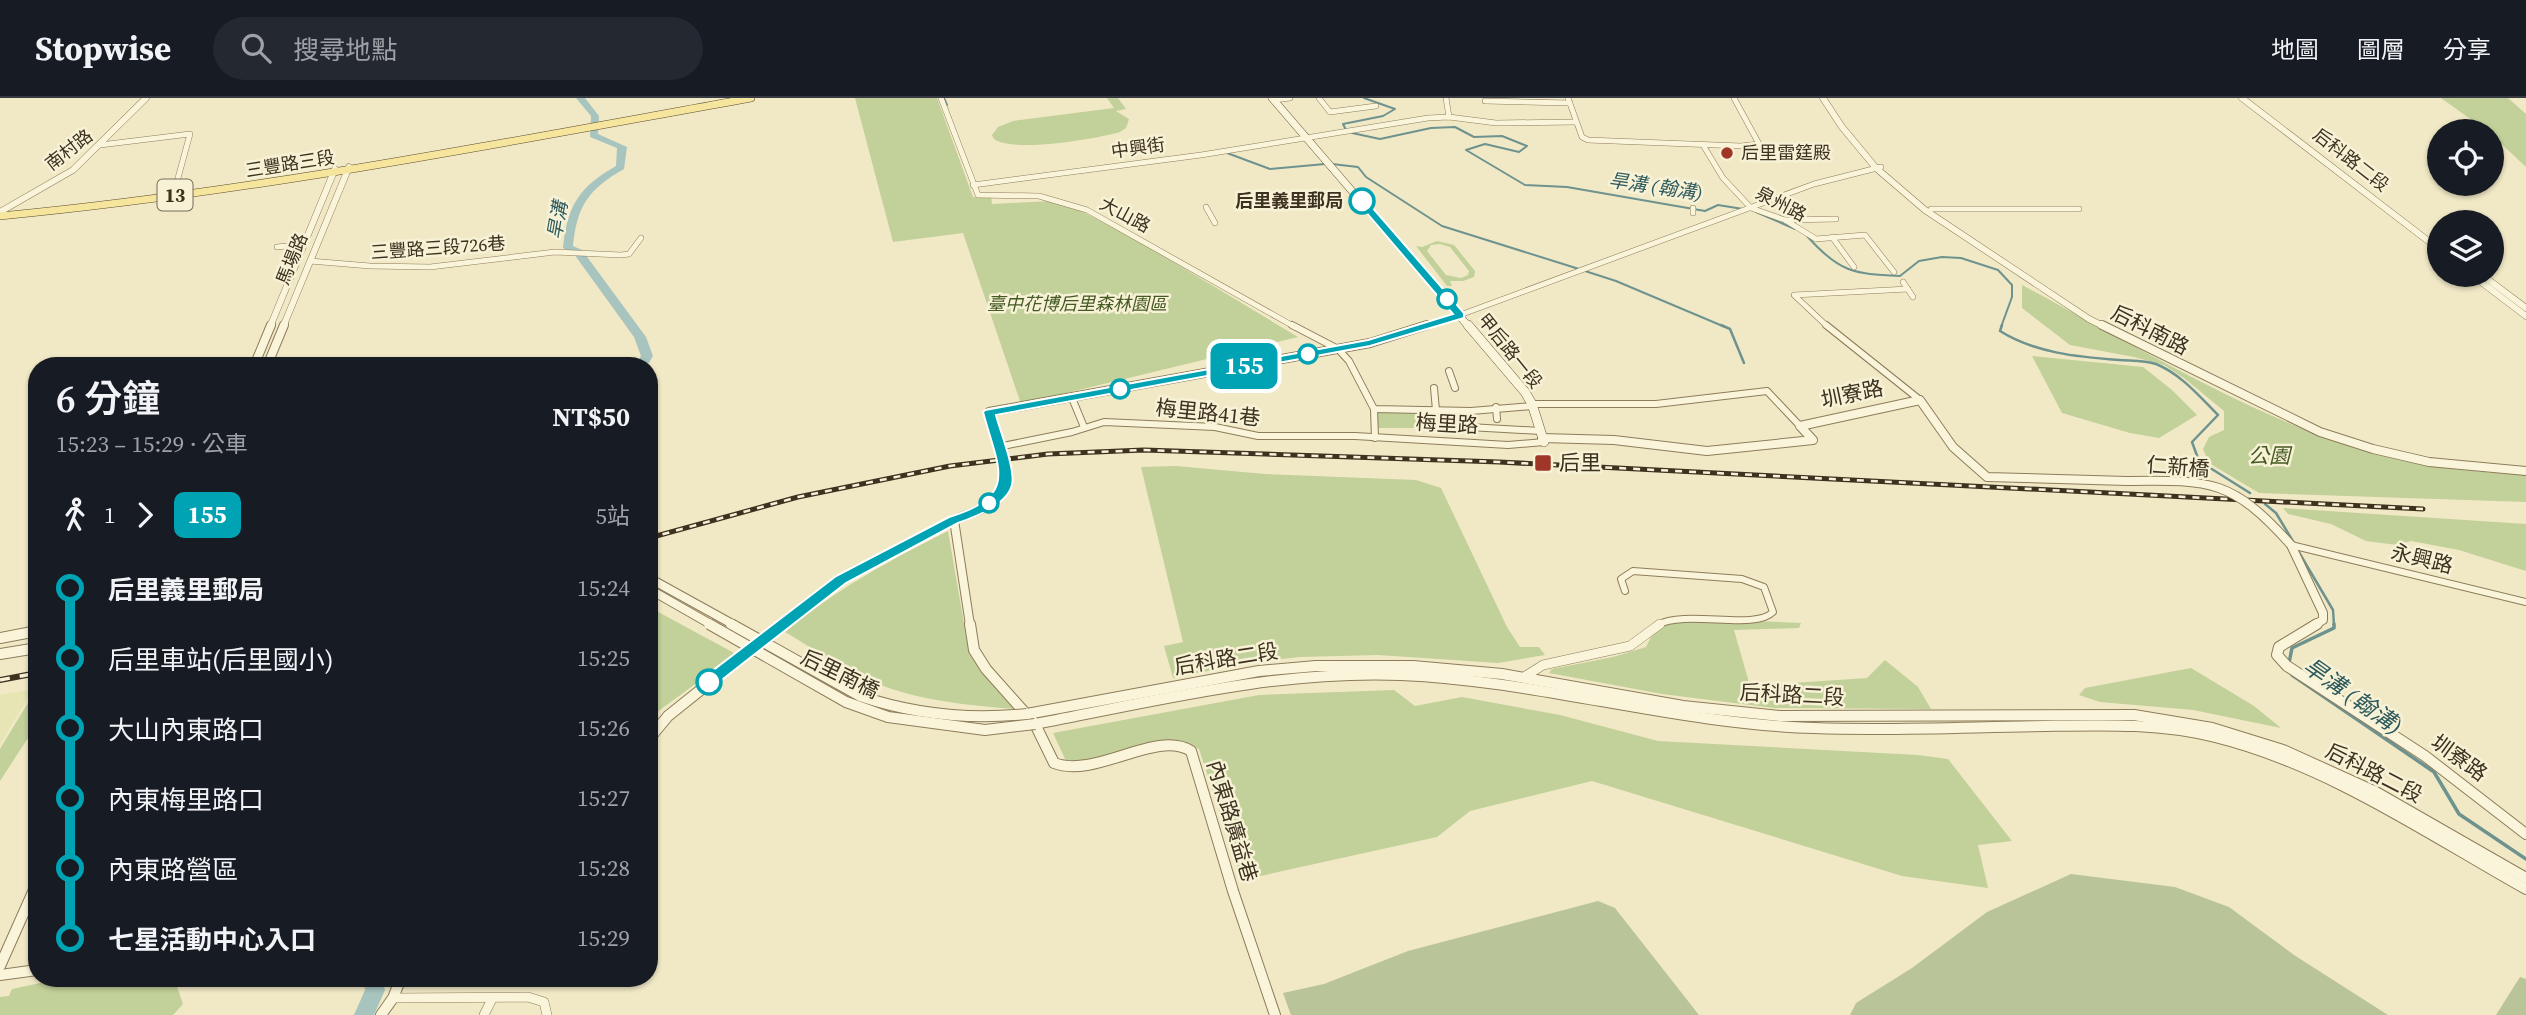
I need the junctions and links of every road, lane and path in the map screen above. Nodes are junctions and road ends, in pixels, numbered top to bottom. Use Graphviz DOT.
graph roads {
  1 [pos="146,98"];
  2 [pos="733,98"];
  3 [pos="751,98"];
  4 [pos="940,98"];
  5 [pos="1290,98"];
  6 [pos="1319,98"];
  7 [pos="1446,98"];
  8 [pos="1734,98"];
  9 [pos="1826,98"];
  10 [pos="2242,98"];
  11 [pos="2250,98"];
  12 [pos="1273,99"];
  13 [pos="1485,101"];
  14 [pos="1569,101"];
  15 [pos="1376,106"];
  16 [pos="1449,117"];
  17 [pos="619,120"];
  18 [pos="1576,122"];
  19 [pos="2290,131"];
  20 [pos="1307,141"];
  21 [pos="100,145"];
  22 [pos="1703,145"];
  23 [pos="1879,167"];
  24 [pos="348,169"];
  25 [pos="335,171"];
  26 [pos="973,185"];
  27 [pos="172,198"];
  28 [pos="1206,207"];
  29 [pos="1746,208"];
  30 [pos="1928,209"];
  31 [pos="2079,209"];
  32 [pos="0,214"];
  33 [pos="1836,219"];
  34 [pos="1784,220"];
  35 [pos="1214,223"];
  36 [pos="2427,232"];
  37 [pos="2427,234"];
  38 [pos="2420,235"];
  39 [pos="1832,237"];
  40 [pos="641,238"];
  41 [pos="2427,240"];
  42 [pos="305,244"];
  43 [pos="277,247"];
  44 [pos="310,261"];
  45 [pos="1854,267"];
  46 [pos="1894,272"];
  47 [pos="1903,282"];
  48 [pos="2488,287"];
  49 [pos="2499,287"];
  50 [pos="1908,289"];
  51 [pos="1913,296"];
  52 [pos="2526,308"];
  53 [pos="1460,315"];
  54 [pos="2526,316"];
  55 [pos="1338,349"];
  56 [pos="258,357"];
  57 [pos="271,357"];
  58 [pos="1449,371"];
  59 [pos="1434,387"];
  60 [pos="1455,388"];
  61 [pos="1072,398"];
  62 [pos="1920,400"];
  63 [pos="1533,405"];
  64 [pos="1496,407"];
  65 [pos="1374,410"];
  66 [pos="1435,410"];
  67 [pos="1497,419"];
  68 [pos="1426,425"];
  69 [pos="1451,426"];
  70 [pos="1800,426"];
  71 [pos="1084,427"];
  72 [pos="1542,437"];
  73 [pos="1375,438"];
  74 [pos="998,447"];
  75 [pos="2526,469"];
  76 [pos="1005,474"];
  77 [pos="954,520"];
  78 [pos="2291,545"];
  79 [pos="658,583"];
  80 [pos="1625,590"];
  81 [pos="658,594"];
  82 [pos="2526,602"];
  83 [pos="28,633"];
  84 [pos="0,638"];
  85 [pos="28,649"];
  86 [pos="0,654"];
  87 [pos="1524,677"];
  88 [pos="1027,714"];
  89 [pos="1035,724"];
  90 [pos="658,728"];
  91 [pos="2526,834"];
  92 [pos="2526,878"];
  93 [pos="2526,889"];
  94 [pos="28,903"];
  95 [pos="0,966"];
  96 [pos="28,971"];
  97 [pos="0,975"];
  98 [pos="397,987"];
  99 [pos="393,998"];
  100 [pos="492,999"];
  101 [pos="381,1015"];
  102 [pos="484,1015"];
  103 [pos="547,1015"];
  104 [pos="1275,1015"];
  1 -- 21 [label="street, 南村路"];
  2 -- 17 [label="main road, 13"];
  3 -- 17 [label="main road, 13"];
  4 -- 26 [label="street"];
  5 -- 12 [label="street"];
  6 -- 15 [label="street"];
  7 -- 16 [label="street"];
  8 -- 22 [label="street"];
  9 -- 23 [label="street, 后科南路"];
  10 -- 19 [label="street, 后科路二段"];
  11 -- 19 [label="street, 后科路二段"];
  12 -- 20 [label="main road, 甲后路一段"];
  13 -- 14 [label="street"];
  14 -- 18 [label="street"];
  16 -- 18 [label="street, 中興街"];
  16 -- 20 [label="street, 中興街"];
  17 -- 24 [label="main road, 三豐路三段 / 13"];
  18 -- 22 [label="street"];
  19 -- 36 [label="street, 后科路二段"];
  19 -- 38 [label="street, 后科路二段"];
  20 -- 26 [label="street, 中興街"];
  20 -- 53 [label="main road, 甲后路一段"];
  21 -- 27 [label="street"];
  21 -- 32 [label="street, 南村路"];
  22 -- 29 [label="street, 泉州路"];
  23 -- 29 [label="street"];
  23 -- 30 [label="street, 后科南路"];
  24 -- 25 [label="main road, 三豐路三段 / 13"];
  24 -- 44 [label="street, 馬場路"];
  25 -- 27 [label="main road, 三豐路三段 / 13"];
  25 -- 42 [label="street, 馬場路"];
  26 -- 55 [label="street, 大山路"];
  27 -- 32 [label="main road, 三豐路三段 / 13"];
  28 -- 35 [label="street"];
  29 -- 34 [label="street, 泉州路"];
  29 -- 53 [label="street"];
  30 -- 31 [label="street"];
  30 -- 75 [label="street, 后科南路"];
  33 -- 34 [label="street"];
  34 -- 39 [label="street, 泉州路"];
  37 -- 38 [label="street"];
  38 -- 41 [label="street, 后科路二段"];
  39 -- 45 [label="street"];
  39 -- 46 [label="street, 泉州路"];
  40 -- 44 [label="street, 三豐路三段726巷"];
  42 -- 43 [label="street"];
  42 -- 56 [label="street, 馬場路"];
  44 -- 57 [label="street, 馬場路"];
  47 -- 50 [label="street"];
  48 -- 54 [label="street"];
  49 -- 52 [label="street"];
  50 -- 51 [label="street"];
  50 -- 62 [label="street"];
  53 -- 55 [label="street"];
  53 -- 63 [label="main road, 甲后路一段"];
  55 -- 61 [label="street"];
  55 -- 65 [label="street"];
  58 -- 60 [label="street"];
  59 -- 66 [label="street"];
  61 -- 71 [label="street"];
  61 -- 74 [label="street"];
  62 -- 70 [label="street, 圳寮路"];
  62 -- 78 [label="street, 仁新橋, bridge"];
  63 -- 64 [label="street, 梅里路"];
  63 -- 70 [label="street, 梅里路"];
  63 -- 72 [label="main road, 甲后路一段"];
  64 -- 66 [label="street, 梅里路"];
  64 -- 67 [label="street"];
  65 -- 66 [label="street, 梅里路"];
  65 -- 73 [label="street"];
  66 -- 68 [label="street"];
  69 -- 72 [label="street"];
  70 -- 72 [label="street, 圳寮路"];
  71 -- 73 [label="street, 梅里路41巷"];
  71 -- 74 [label="street, 梅里路41巷"];
  72 -- 73 [label="street, 梅里路"];
  74 -- 76 [label="street, bridge"];
  76 -- 77 [label="street"];
  77 -- 88 [label="street, 內東路廣益巷"];
  77 -- 90 [label="street"];
  78 -- 82 [label="street, 永興路"];
  78 -- 91 [label="street, 圳寮路"];
  79 -- 88 [label="street, 后里南橋, bridge"];
  80 -- 87 [label="street"];
  81 -- 89 [label="street, 后里南橋, bridge"];
  83 -- 84 [label="street"];
  85 -- 86 [label="street"];
  87 -- 88 [label="street, 后科路二段"];
  87 -- 92 [label="street, 后科路二段"];
  88 -- 89 [label="street, 內東路廣益巷"];
  89 -- 93 [label="street, 后科路二段"];
  89 -- 104 [label="street, 內東路廣益巷"];
  94 -- 95 [label="street"];
  96 -- 97 [label="street"];
  98 -- 99 [label="street"];
  99 -- 100 [label="street"];
  99 -- 101 [label="street"];
  100 -- 102 [label="street"];
  100 -- 103 [label="street"];
}
